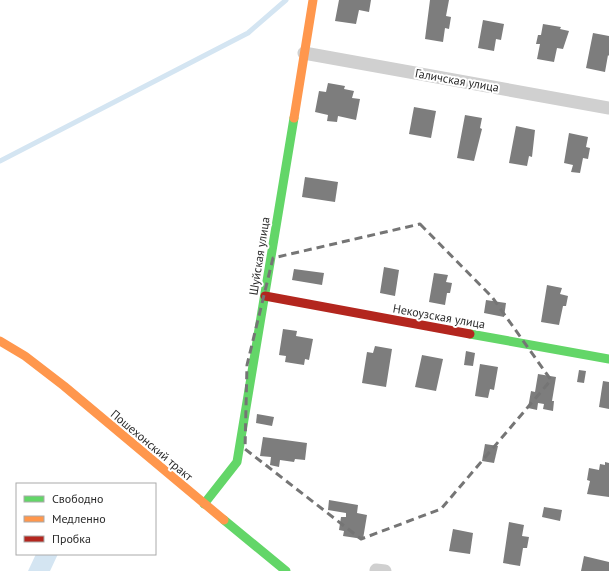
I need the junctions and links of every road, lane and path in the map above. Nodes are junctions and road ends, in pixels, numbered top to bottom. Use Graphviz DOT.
graph roads {
  1 [pos="313,0"];
  2 [pos="304,53"];
  3 [pos="609,108"];
  4 [pos="265,296"];
  5 [pos="0,341"];
  6 [pos="609,359"];
  7 [pos="204,504"];
  8 [pos="286,571"];
  1 -- 2 [label="street, Шуйская улица"];
  2 -- 3 [label="street, Галичская улица"];
  2 -- 4 [label="street, Шуйская улица"];
  4 -- 6 [label="street, Некоузская улица"];
  4 -- 7 [label="street, Шуйская улица"];
  5 -- 7 [label="street, Пошехонский тракт"];
  7 -- 8 [label="street, Пошехонский тракт"];
}
